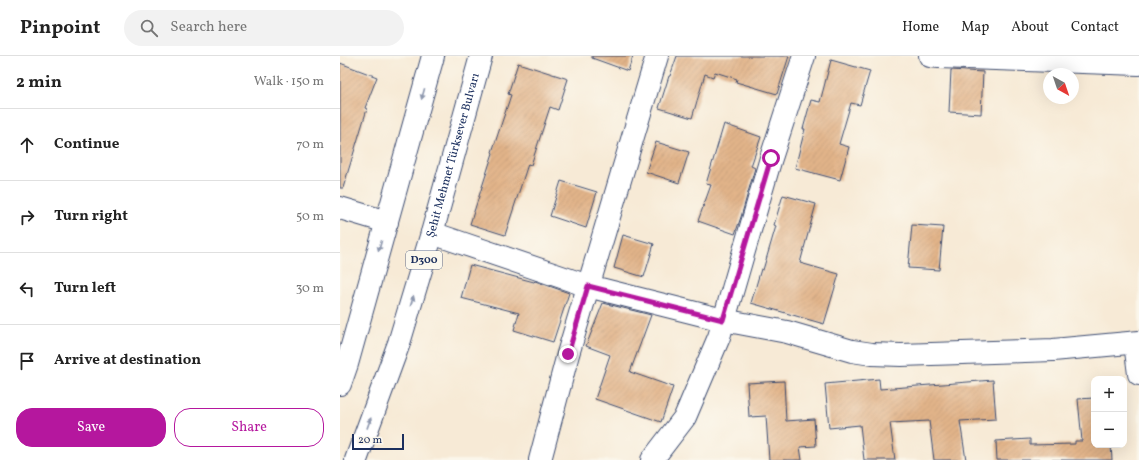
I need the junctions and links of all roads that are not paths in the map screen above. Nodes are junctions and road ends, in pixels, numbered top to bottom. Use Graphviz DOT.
graph roads {
  1 [pos="433,56"];
  2 [pos="481,56"];
  3 [pos="656,56"];
  4 [pos="804,56"];
  5 [pos="930,56"];
  6 [pos="1139,64"];
  7 [pos="340,208"];
  8 [pos="387,222"];
  9 [pos="432,233"];
  10 [pos="588,286"];
  11 [pos="723,320"];
  12 [pos="1137,343"];
  13 [pos="1139,374"];
  14 [pos="340,384"];
  15 [pos="356,460"];
  16 [pos="540,460"];
  17 [pos="652,460"];
  1 -- 8 [label="main road, one-way"];
  2 -- 9 [label="main road, Şehit Mehmet Türksever Bulvarı / D300"];
  3 -- 10 [label="main road"];
  4 -- 11 [label="main road"];
  5 -- 6 [label="main road"];
  7 -- 8 [label="main road"];
  8 -- 14 [label="main road, one-way"];
  9 -- 10 [label="main road"];
  15 -- 9 [label="main road, Şehit Mehmet Türksever Bulvarı / D300, one-way"];
  10 -- 11 [label="main road"];
  10 -- 16 [label="main road"];
  11 -- 12 [label="main road"];
  11 -- 17 [label="main road"];
  12 -- 13 [label="main road"];
}
